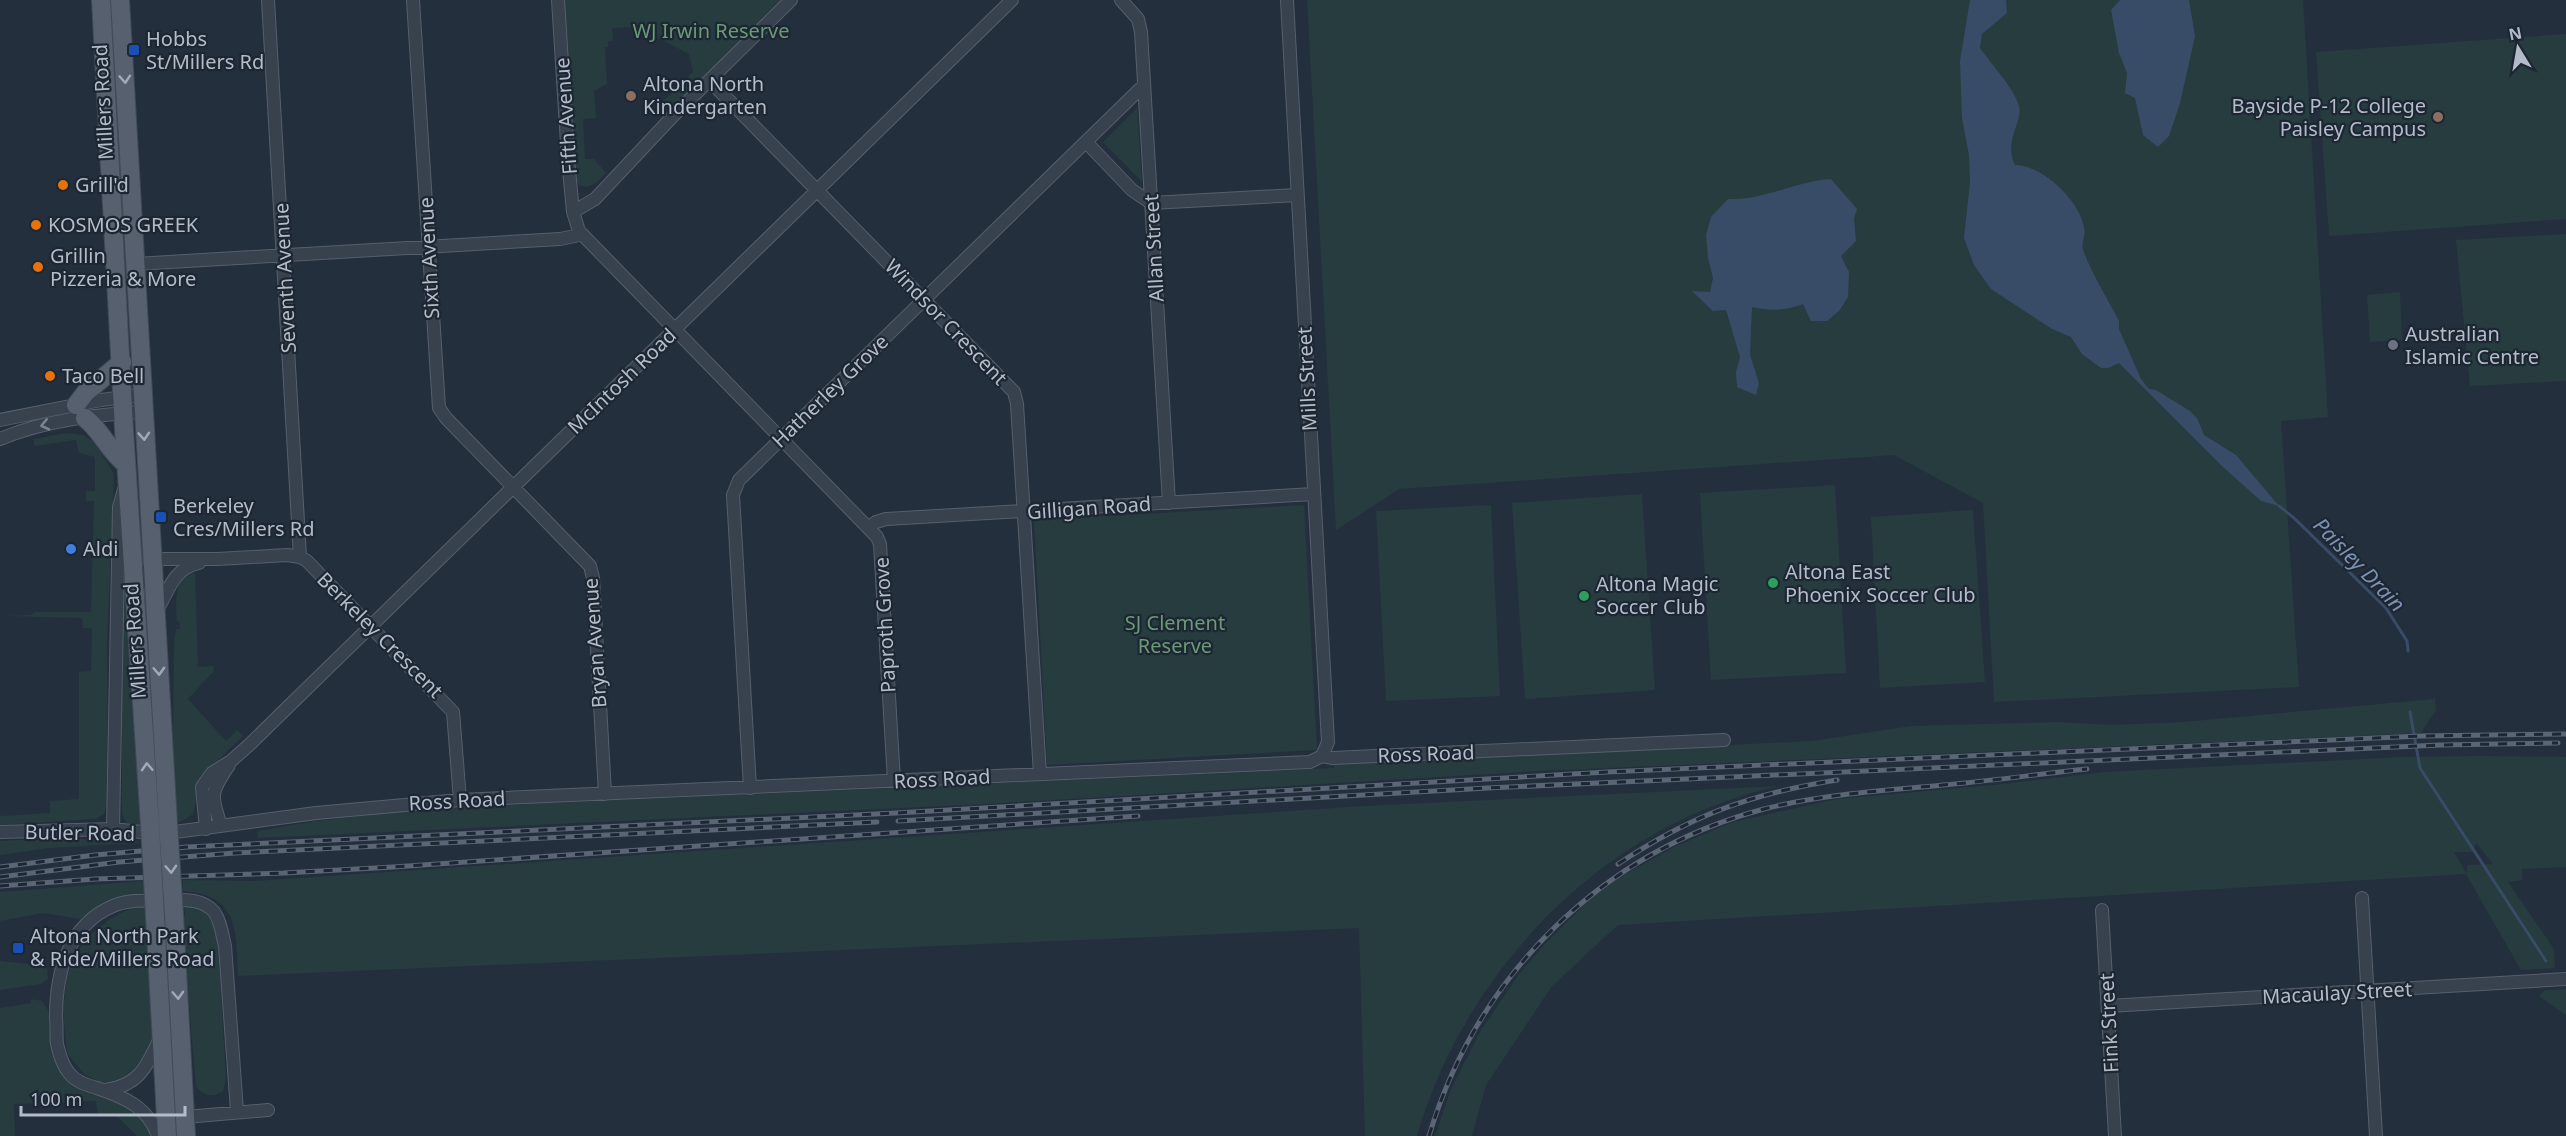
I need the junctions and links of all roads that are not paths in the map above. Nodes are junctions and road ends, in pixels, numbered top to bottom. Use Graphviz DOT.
graph roads {
  1 [pos="101,0"];
  2 [pos="120,0"];
  3 [pos="268,0"];
  4 [pos="413,0"];
  5 [pos="558,0"];
  6 [pos="791,0"];
  7 [pos="1012,0"];
  8 [pos="1121,0"];
  9 [pos="1287,0"];
  10 [pos="710,81"];
  11 [pos="1144,85"];
  12 [pos="1086,142"];
  13 [pos="817,190"];
  14 [pos="1297,195"];
  15 [pos="1151,203"];
  16 [pos="573,212"];
  17 [pos="579,231"];
  18 [pos="428,247"];
  19 [pos="284,255"];
  20 [pos="135,264"];
  21 [pos="924,300"];
  22 [pos="675,329"];
  23 [pos="122,362"];
  24 [pos="142,404"];
  25 [pos="123,405"];
  26 [pos="80,411"];
  27 [pos="0,420"];
  28 [pos="0,439"];
  29 [pos="781,439"];
  30 [pos="127,471"];
  31 [pos="513,487"];
  32 [pos="1313,494"];
  33 [pos="1169,502"];
  34 [pos="1024,512"];
  35 [pos="868,528"];
  36 [pos="300,557"];
  37 [pos="218,559"];
  38 [pos="152,562"];
  39 [pos="136,590"];
  40 [pos="156,612"];
  41 [pos="370,626"];
  42 [pos="1724,740"];
  43 [pos="1322,756"];
  44 [pos="231,761"];
  45 [pos="1040,774"];
  46 [pos="894,781"];
  47 [pos="750,788"];
  48 [pos="605,794"];
  49 [pos="460,800"];
  50 [pos="221,826"];
  51 [pos="160,828"];
  52 [pos="113,829"];
  53 [pos="206,829"];
  54 [pos="0,832"];
  55 [pos="2362,898"];
  56 [pos="2102,910"];
  57 [pos="2566,979"];
  58 [pos="2368,992"];
  59 [pos="2108,1006"];
  60 [pos="162,1034"];
  61 [pos="104,1090"];
  62 [pos="268,1110"];
  63 [pos="237,1111"];
  64 [pos="185,1117"];
  65 [pos="158,1136"];
  66 [pos="167,1136"];
  67 [pos="186,1136"];
  68 [pos="2115,1136"];
  69 [pos="2376,1136"];
  1 -- 23 [label="main road, Millers Road"];
  2 -- 20 [label="main road, Millers Road, one-way"];
  3 -- 19 [label="street, Seventh Avenue"];
  4 -- 18 [label="street, Sixth Avenue"];
  5 -- 16 [label="street, Fifth Avenue"];
  6 -- 10 [label="street"];
  7 -- 13 [label="street, McIntosh Road"];
  8 -- 11 [label="street, Allan Street"];
  9 -- 14 [label="street, Mills Street"];
  10 -- 13 [label="street, Windsor Crescent"];
  10 -- 16 [label="street"];
  11 -- 12 [label="street, Hatherley Grove"];
  11 -- 15 [label="street, Allan Street"];
  12 -- 15 [label="street"];
  12 -- 21 [label="street, Hatherley Grove"];
  13 -- 21 [label="street, Windsor Crescent"];
  13 -- 22 [label="street, McIntosh Road"];
  14 -- 15 [label="street"];
  14 -- 32 [label="street, Mills Street"];
  15 -- 33 [label="street, Allan Street"];
  16 -- 17 [label="street, Fifth Avenue"];
  17 -- 18 [label="street"];
  17 -- 22 [label="street, Paproth Grove"];
  18 -- 19 [label="street"];
  18 -- 31 [label="street, Sixth Avenue"];
  19 -- 20 [label="street"];
  19 -- 36 [label="street, Seventh Avenue"];
  20 -- 24 [label="main road, Millers Road"];
  21 -- 29 [label="street, Hatherley Grove"];
  21 -- 34 [label="street, Windsor Crescent"];
  22 -- 29 [label="street, Paproth Grove"];
  22 -- 31 [label="street, McIntosh Road"];
  23 -- 25 [label="main road, Millers Road"];
  23 -- 26 [label="main road"];
  24 -- 25 [label="street"];
  24 -- 38 [label="main road, Millers Road, one-way"];
  25 -- 26 [label="street"];
  25 -- 30 [label="main road, Millers Road"];
  26 -- 27 [label="street"];
  26 -- 28 [label="street, one-way"];
  26 -- 30 [label="main road"];
  29 -- 35 [label="street, Paproth Grove"];
  29 -- 47 [label="street, Hatherley Grove"];
  30 -- 39 [label="main road, Millers Road"];
  30 -- 52 [label="street, Millers Road"];
  31 -- 41 [label="street, McIntosh Road"];
  31 -- 48 [label="street, Bryan Avenue"];
  32 -- 33 [label="street, Gilligan Road"];
  32 -- 43 [label="street, Mills Street"];
  33 -- 34 [label="street, Gilligan Road"];
  34 -- 35 [label="street, Gilligan Road"];
  34 -- 45 [label="street, Windsor Crescent"];
  35 -- 46 [label="street, Paproth Grove"];
  36 -- 37 [label="street, Berkeley Crescent"];
  36 -- 41 [label="street, Berkeley Crescent"];
  37 -- 38 [label="street, Berkeley Crescent"];
  37 -- 40 [label="street, Berkeley Crescent"];
  38 -- 39 [label="street"];
  38 -- 40 [label="main road, Millers Road"];
  51 -- 39 [label="main road, Millers Road, one-way"];
  40 -- 51 [label="main road, Millers Road, one-way"];
  41 -- 44 [label="street, McIntosh Road"];
  41 -- 49 [label="street, Berkeley Crescent"];
  42 -- 43 [label="street, Ross Road"];
  43 -- 45 [label="street, Ross Road"];
  44 -- 50 [label="street, McIntosh Road"];
  44 -- 53 [label="street, McIntosh Road"];
  45 -- 46 [label="street, Ross Road"];
  46 -- 47 [label="street, Ross Road"];
  47 -- 48 [label="street, Ross Road"];
  48 -- 49 [label="street, Ross Road"];
  49 -- 50 [label="street, Ross Road"];
  50 -- 53 [label="street, Ross Road"];
  51 -- 52 [label="street, Butler Road"];
  51 -- 53 [label="street, Ross Road"];
  51 -- 60 [label="main road, Millers Road, bridge"];
  51 -- 64 [label="main road, Millers Road, one-way, bridge"];
  52 -- 54 [label="street, Butler Road"];
  55 -- 58 [label="street"];
  56 -- 59 [label="street, Fink Street"];
  57 -- 58 [label="street, Macaulay Street"];
  58 -- 59 [label="street, Macaulay Street"];
  58 -- 69 [label="street"];
  59 -- 68 [label="street, Fink Street"];
  60 -- 61 [label="street"];
  60 -- 66 [label="main road, Millers Road"];
  61 -- 63 [label="street"];
  61 -- 65 [label="street"];
  62 -- 63 [label="street"];
  63 -- 64 [label="street"];
  64 -- 67 [label="main road, Millers Road"];
}
